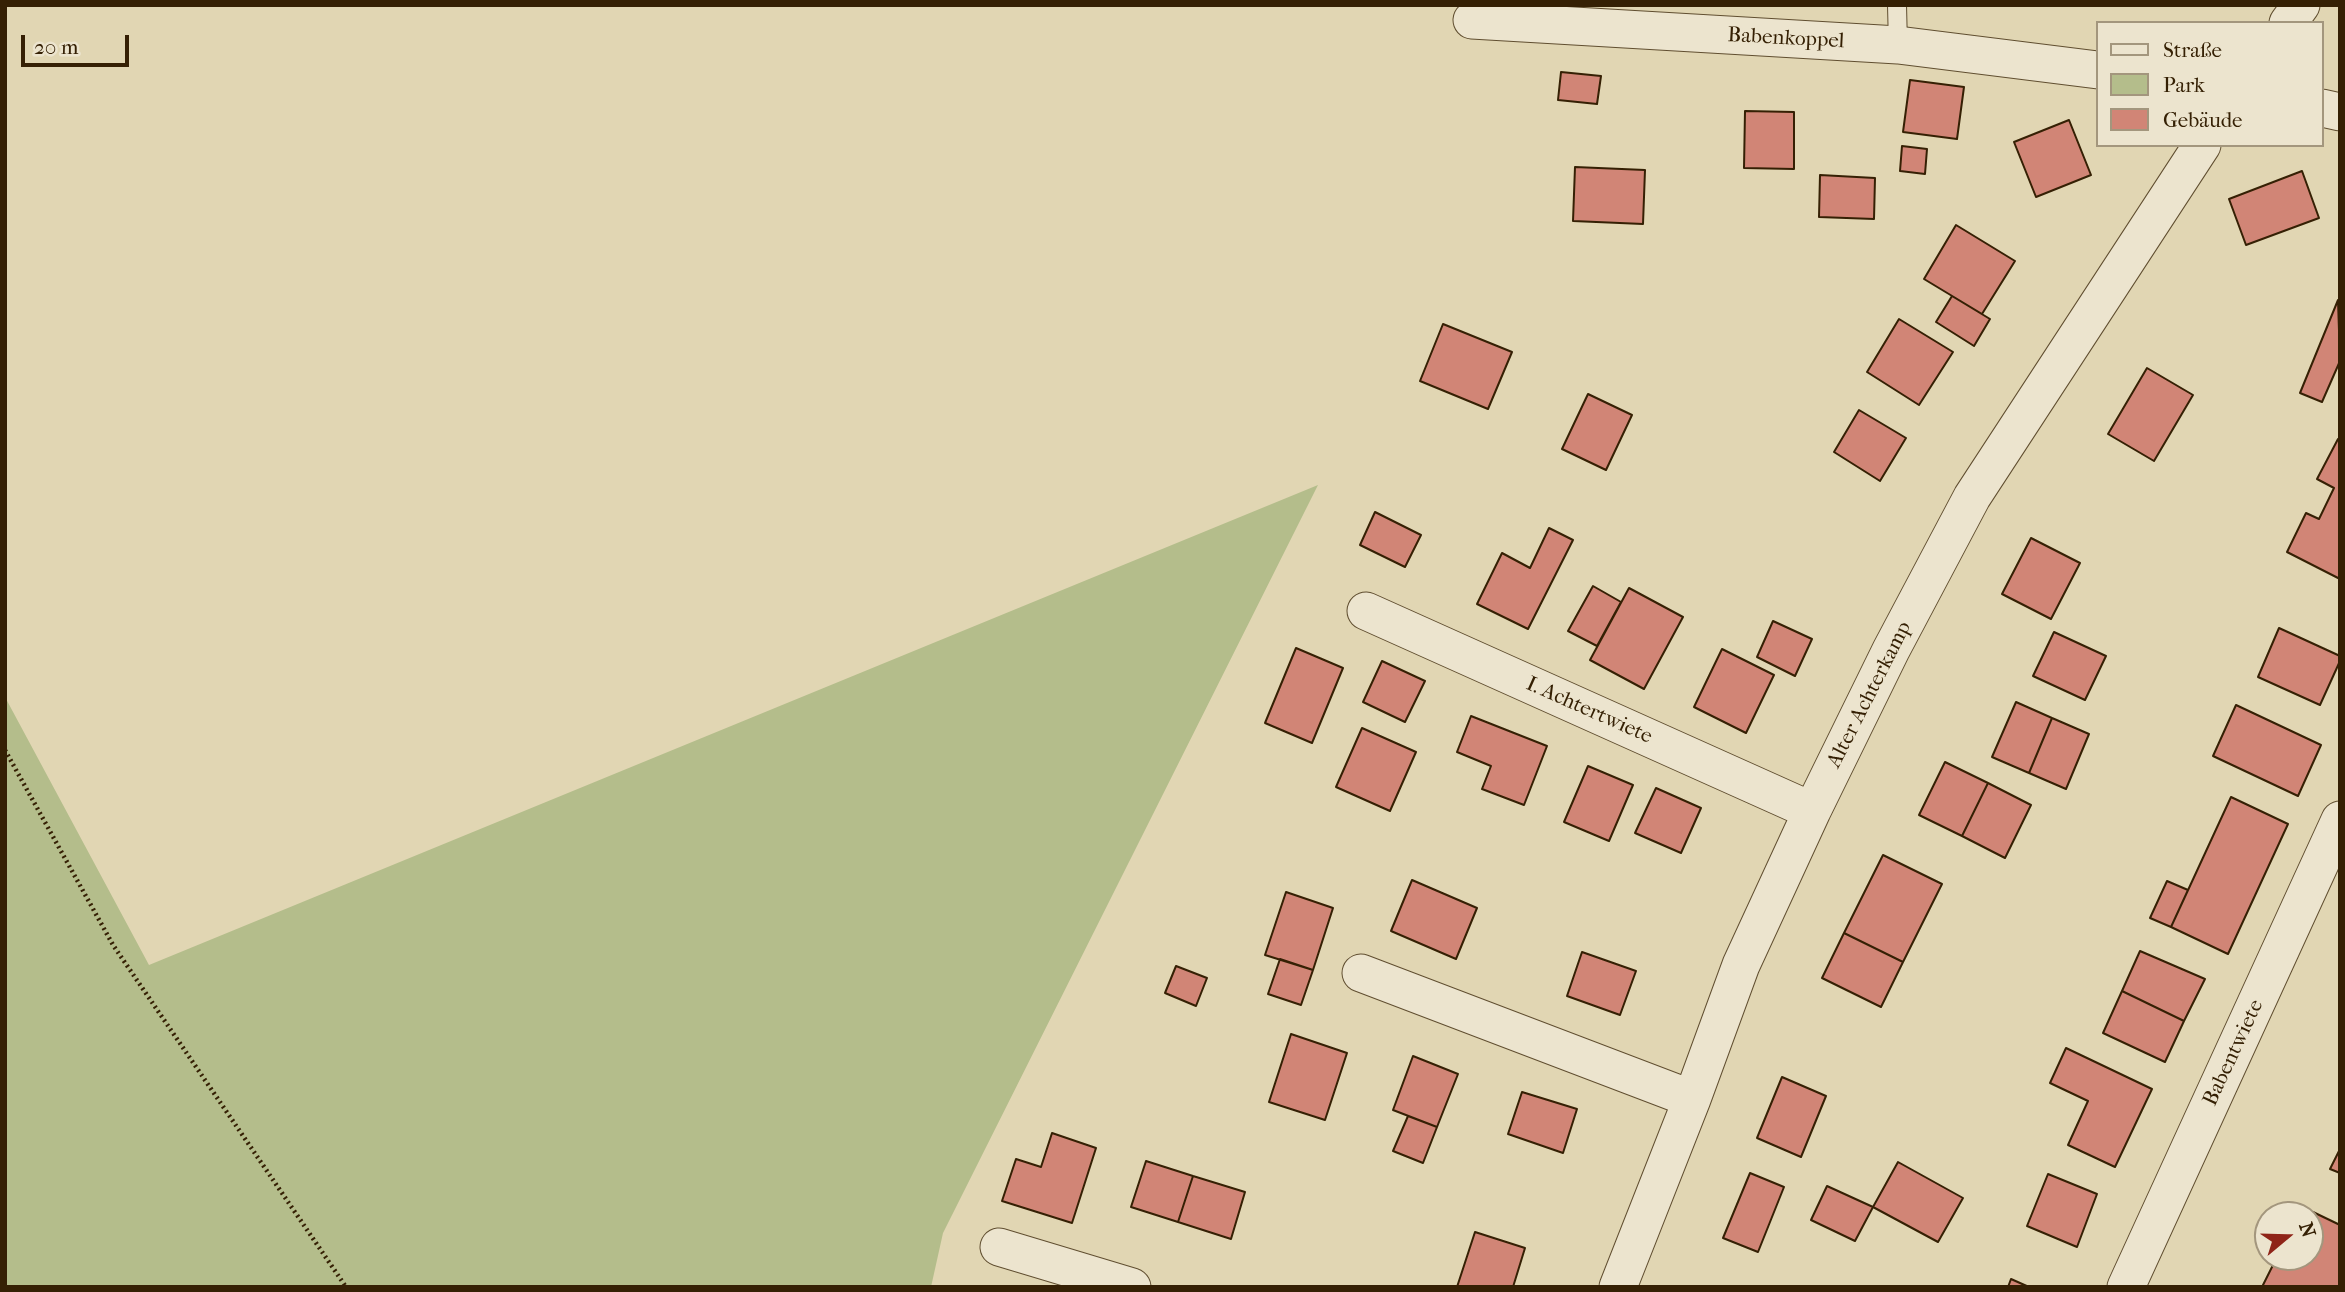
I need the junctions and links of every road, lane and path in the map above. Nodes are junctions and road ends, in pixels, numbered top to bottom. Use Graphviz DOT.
graph roads {
  1 [pos="1898,5"];
  2 [pos="2301,5"];
  3 [pos="1472,20"];
  4 [pos="2289,21"];
  5 [pos="1898,45"];
  6 [pos="2096,70"];
  7 [pos="2201,147"];
  8 [pos="1366,611"];
  9 [pos="5,750"];
  10 [pos="1812,811"];
  11 [pos="2340,820"];
  12 [pos="1360,973"];
  13 [pos="1692,1099"];
  14 [pos="999,1247"];
  15 [pos="346,1287"];
  16 [pos="1132,1287"];
  17 [pos="1618,1287"];
  18 [pos="2126,1287"];
  1 -- 5 [label="lane"];
  2 -- 4 [label="street"];
  3 -- 5 [label="street, Babenkoppel"];
  5 -- 6 [label="street, Babenkoppel"];
  7 -- 10 [label="street, Alter Achterkamp"];
  8 -- 10 [label="street, I. Achtertwiete"];
  9 -- 15 [label="path"];
  10 -- 13 [label="street, Alter Achterkamp"];
  11 -- 18 [label="street, Babentwiete"];
  12 -- 13 [label="street"];
  13 -- 17 [label="street, Alter Achterkamp"];
  14 -- 16 [label="street"];
}
